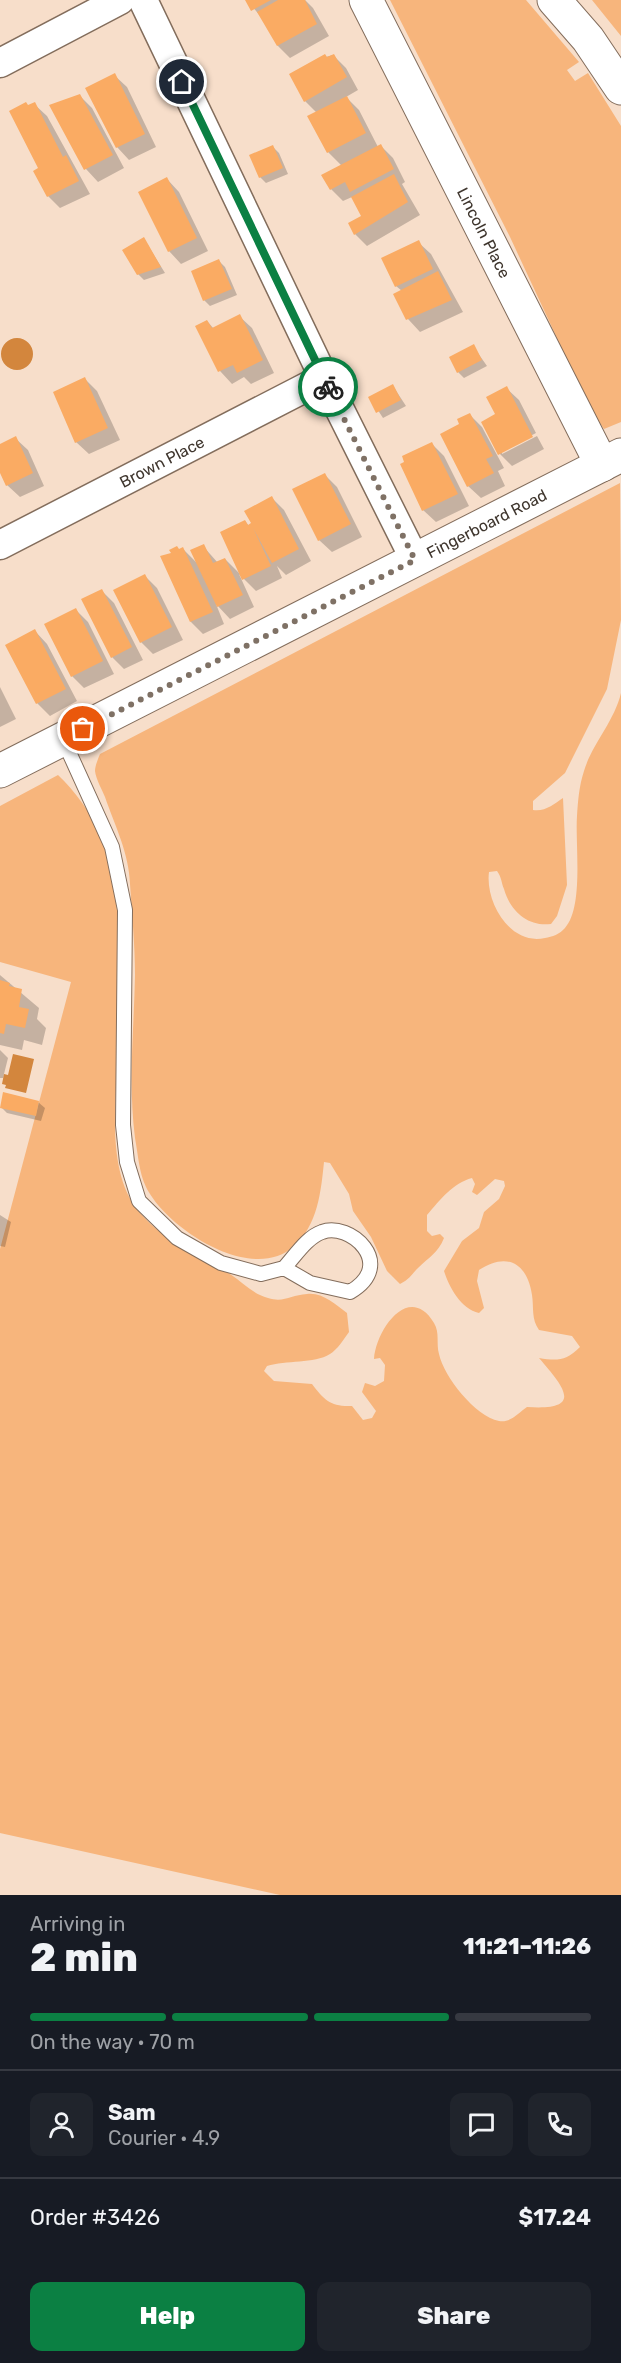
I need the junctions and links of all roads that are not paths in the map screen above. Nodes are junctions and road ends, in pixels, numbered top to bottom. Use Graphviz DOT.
graph roads {
  1 [pos="120,0"];
  2 [pos="142,0"];
  3 [pos="366,0"];
  4 [pos="554,0"];
  5 [pos="0,63"];
  6 [pos="621,88"];
  7 [pos="324,378"];
  8 [pos="611,460"];
  9 [pos="0,545"];
  10 [pos="415,560"];
  11 [pos="63,739"];
  12 [pos="0,771"];
  13 [pos="284,1268"];
  1 -- 5 [label="street"];
  2 -- 7 [label="street"];
  3 -- 8 [label="street, Lincoln Place"];
  4 -- 6 [label="street"];
  7 -- 9 [label="street, Brown Place"];
  7 -- 10 [label="street"];
  8 -- 10 [label="street, Fingerboard Road"];
  10 -- 11 [label="street, Fingerboard Road"];
  11 -- 12 [label="street, Fingerboard Road"];
  11 -- 13 [label="lane"];
  13 -- 13 [label="lane"];
}
